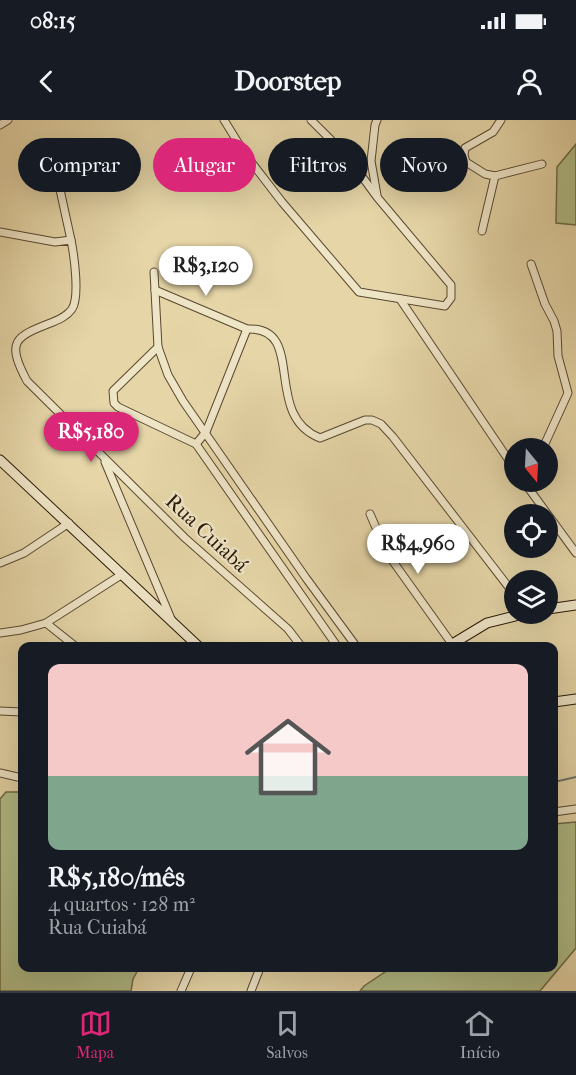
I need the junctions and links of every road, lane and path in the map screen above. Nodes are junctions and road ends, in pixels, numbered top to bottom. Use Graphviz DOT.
graph roads {
  1 [pos="8,120"];
  2 [pos="224,120"];
  3 [pos="311,120"];
  4 [pos="377,120"];
  5 [pos="501,120"];
  6 [pos="0,125"];
  7 [pos="542,164"];
  8 [pos="495,176"];
  9 [pos="61,192"];
  10 [pos="377,197"];
  11 [pos="482,231"];
  12 [pos="0,232"];
  13 [pos="71,240"];
  14 [pos="531,264"];
  15 [pos="154,272"];
  16 [pos="155,290"];
  17 [pos="400,299"];
  18 [pos="247,329"];
  19 [pos="158,346"];
  20 [pos="206,432"];
  21 [pos="548,438"];
  22 [pos="196,444"];
  23 [pos="504,453"];
  24 [pos="103,458"];
  25 [pos="0,460"];
  26 [pos="532,492"];
  27 [pos="370,514"];
  28 [pos="69,523"];
  29 [pos="576,553"];
  30 [pos="0,563"];
  31 [pos="121,575"];
  32 [pos="306,578"];
  33 [pos="504,581"];
  34 [pos="295,588"];
  35 [pos="576,605"];
  36 [pos="558,608"];
  37 [pos="504,619"];
  38 [pos="46,623"];
  39 [pos="173,623"];
  40 [pos="0,633"];
  41 [pos="70,642"];
  42 [pos="194,642"];
  43 [pos="298,642"];
  44 [pos="334,642"];
  45 [pos="353,642"];
  46 [pos="449,642"];
  47 [pos="456,642"];
  48 [pos="576,699"];
  49 [pos="558,701"];
  50 [pos="0,711"];
  51 [pos="18,712"];
  52 [pos="0,773"];
  53 [pos="18,777"];
  54 [pos="576,809"];
  55 [pos="558,811"];
  56 [pos="189,972"];
  57 [pos="258,972"];
  58 [pos="181,991"];
  59 [pos="251,991"];
  1 -- 6 [label="street"];
  2 -- 17 [label="street"];
  3 -- 10 [label="street"];
  4 -- 10 [label="street"];
  5 -- 8 [label="street"];
  7 -- 8 [label="street"];
  8 -- 11 [label="street"];
  9 -- 13 [label="street"];
  10 -- 17 [label="street"];
  12 -- 13 [label="street"];
  13 -- 24 [label="street, Rua Cuiabá"];
  14 -- 21 [label="street"];
  15 -- 16 [label="street"];
  16 -- 18 [label="street"];
  16 -- 19 [label="street"];
  17 -- 23 [label="street"];
  18 -- 20 [label="street"];
  18 -- 33 [label="street"];
  19 -- 20 [label="street"];
  19 -- 22 [label="street"];
  20 -- 22 [label="street"];
  20 -- 32 [label="street"];
  22 -- 34 [label="street"];
  24 -- 39 [label="street"];
  24 -- 43 [label="street, Rua Cuiabá"];
  25 -- 28 [label="street"];
  26 -- 29 [label="street"];
  27 -- 46 [label="street"];
  28 -- 30 [label="street"];
  28 -- 31 [label="street"];
  31 -- 38 [label="street"];
  31 -- 39 [label="street"];
  32 -- 34 [label="street"];
  32 -- 45 [label="street"];
  34 -- 44 [label="street"];
  35 -- 36 [label="street"];
  37 -- 47 [label="street"];
  38 -- 40 [label="street"];
  38 -- 41 [label="street"];
  39 -- 42 [label="street"];
  48 -- 49 [label="street"];
  50 -- 51 [label="street"];
  52 -- 53 [label="street"];
  54 -- 55 [label="street"];
  56 -- 58 [label="street"];
  57 -- 59 [label="street"];
}
